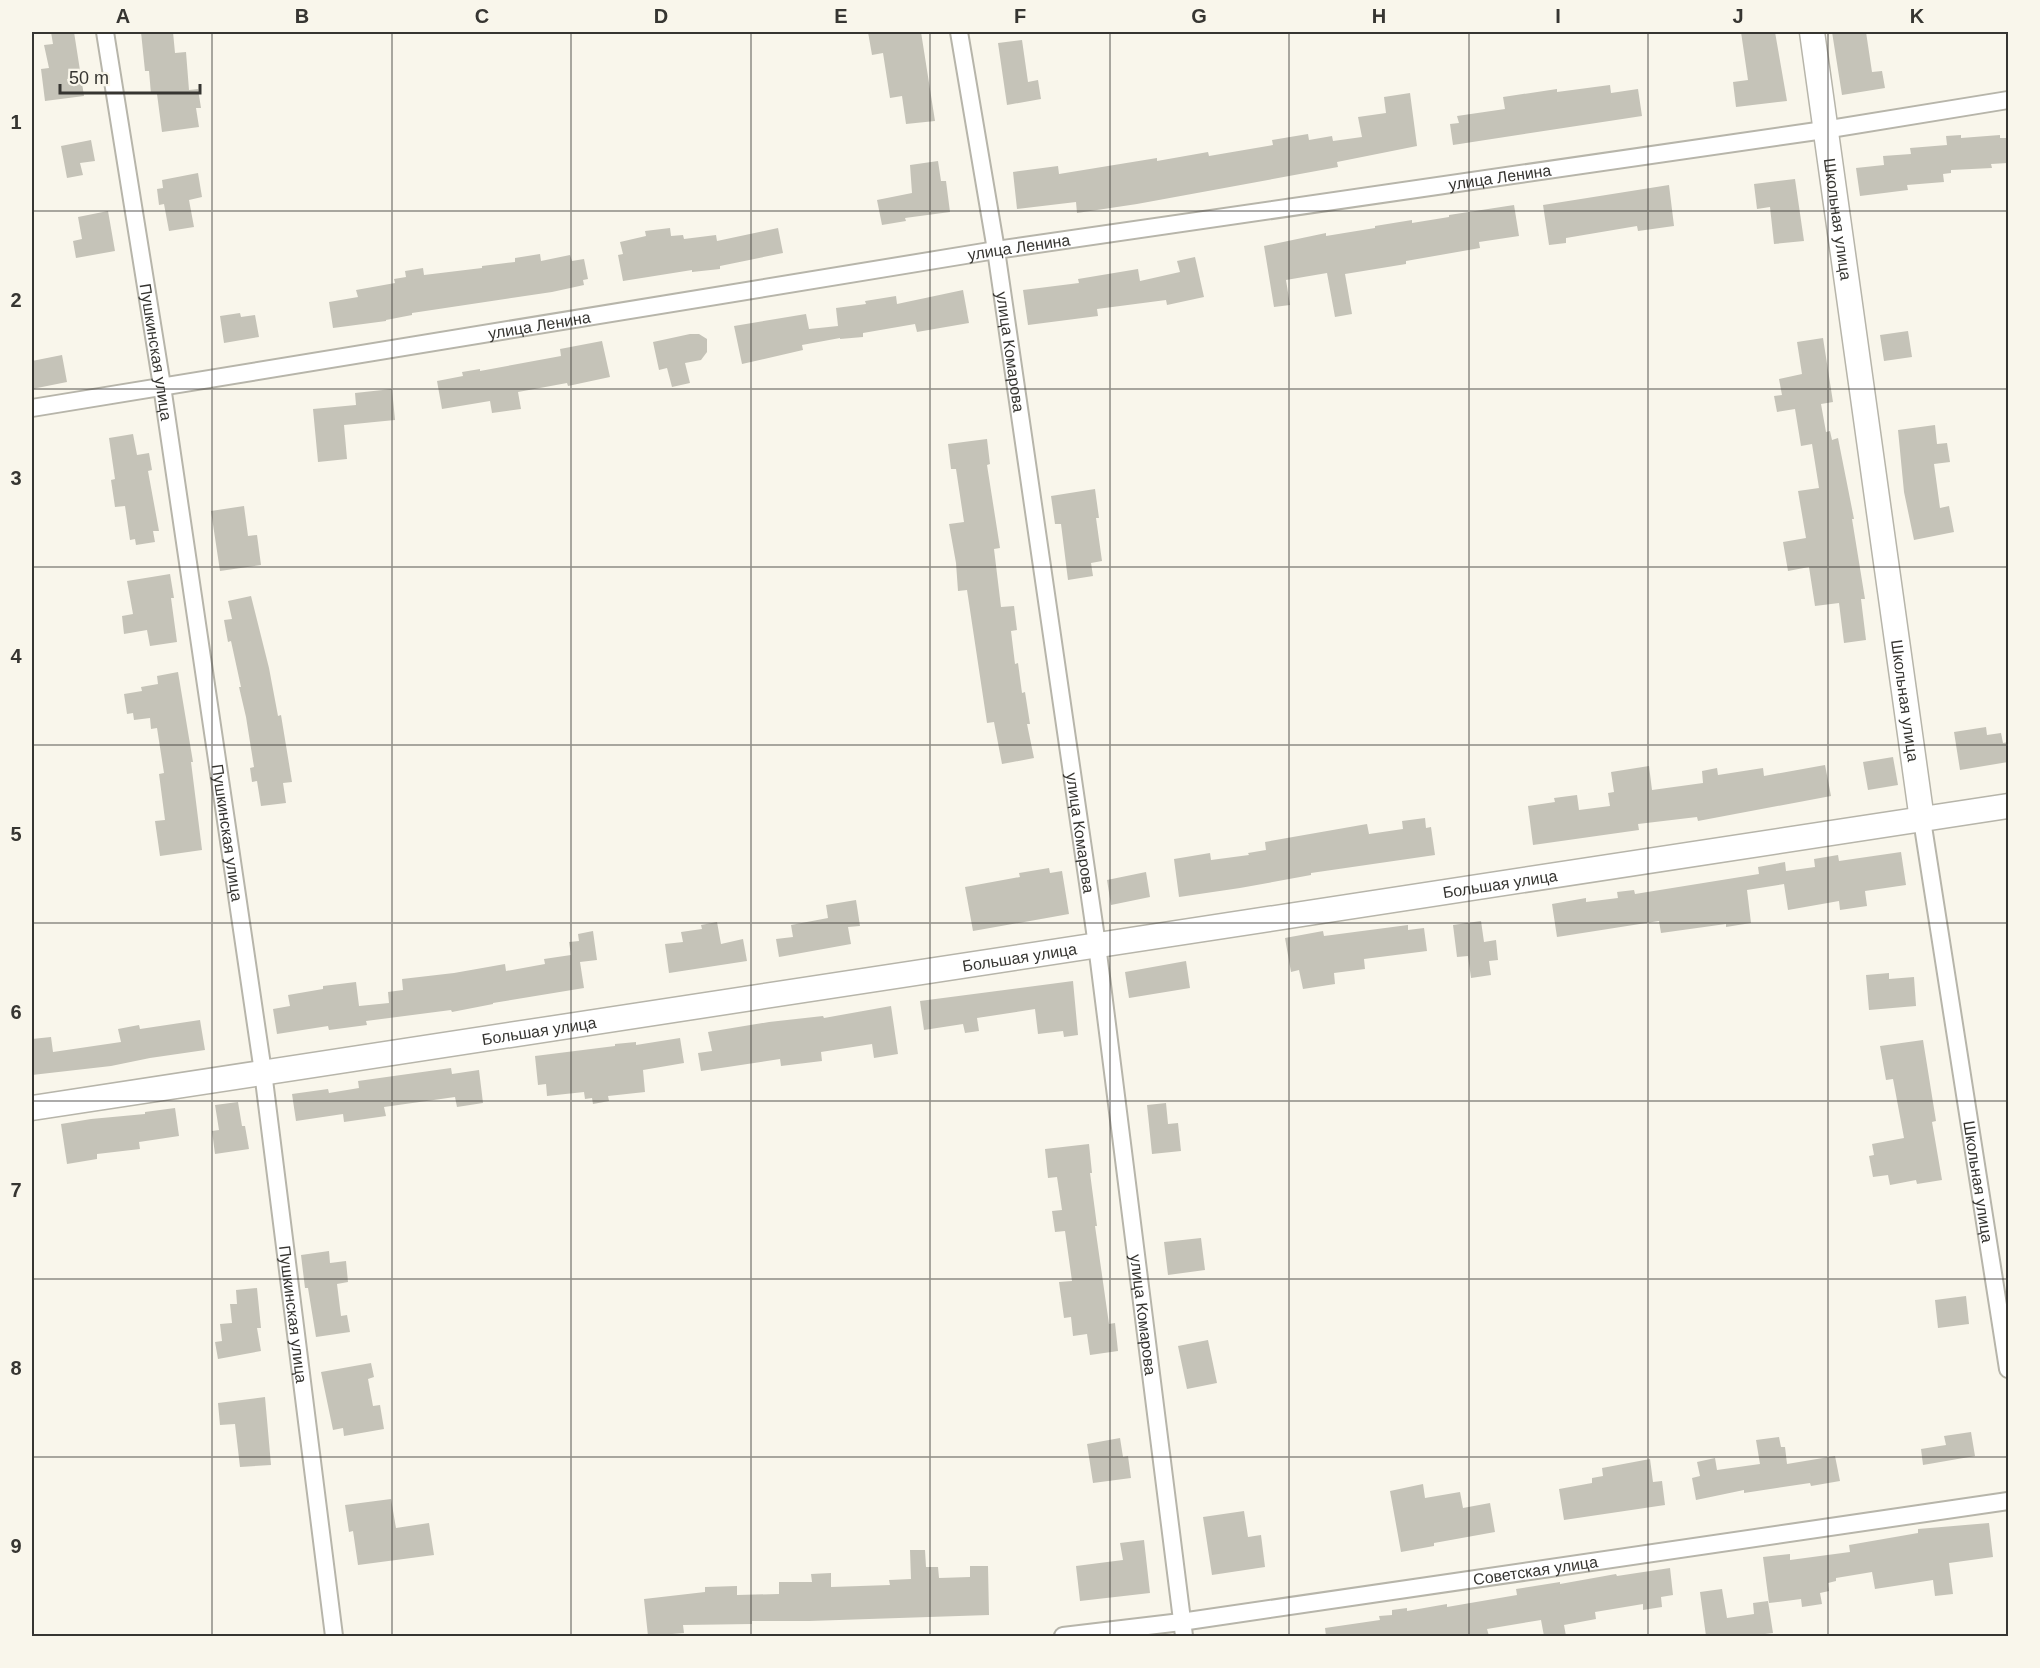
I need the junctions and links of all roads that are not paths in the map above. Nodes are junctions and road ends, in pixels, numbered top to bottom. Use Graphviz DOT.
graph roads {
  1 [pos="105,32"];
  2 [pos="959,32"];
  3 [pos="1812,32"];
  4 [pos="2008,100"];
  5 [pos="1824,130"];
  6 [pos="996,250"];
  7 [pos="162,386"];
  8 [pos="32,408"];
  9 [pos="2008,806"];
  10 [pos="1922,820"];
  11 [pos="1097,945"];
  12 [pos="263,1072"];
  13 [pos="32,1108"];
  14 [pos="2008,1368"];
  15 [pos="2008,1501"];
  16 [pos="1183,1629"];
  17 [pos="334,1636"];
  18 [pos="1063,1636"];
  1 -- 7 [label="street, Пушкинская улица"];
  2 -- 6 [label="street, улица Комарова"];
  3 -- 5 [label="street, Школьная улица"];
  4 -- 5 [label="street, улица Ленина"];
  5 -- 6 [label="street, улица Ленина"];
  5 -- 10 [label="street, Школьная улица"];
  6 -- 7 [label="street, улица Ленина"];
  6 -- 11 [label="street, улица Комарова"];
  7 -- 8 [label="street, улица Ленина"];
  7 -- 12 [label="street, Пушкинская улица"];
  9 -- 10 [label="street, Большая улица"];
  10 -- 11 [label="street, Большая улица"];
  10 -- 14 [label="street, Школьная улица"];
  11 -- 12 [label="street, Большая улица"];
  11 -- 16 [label="street, улица Комарова"];
  12 -- 13 [label="street, Большая улица"];
  12 -- 17 [label="street, Пушкинская улица"];
  15 -- 16 [label="street, Советская улица"];
  16 -- 18 [label="street, Советская улица"];
}
